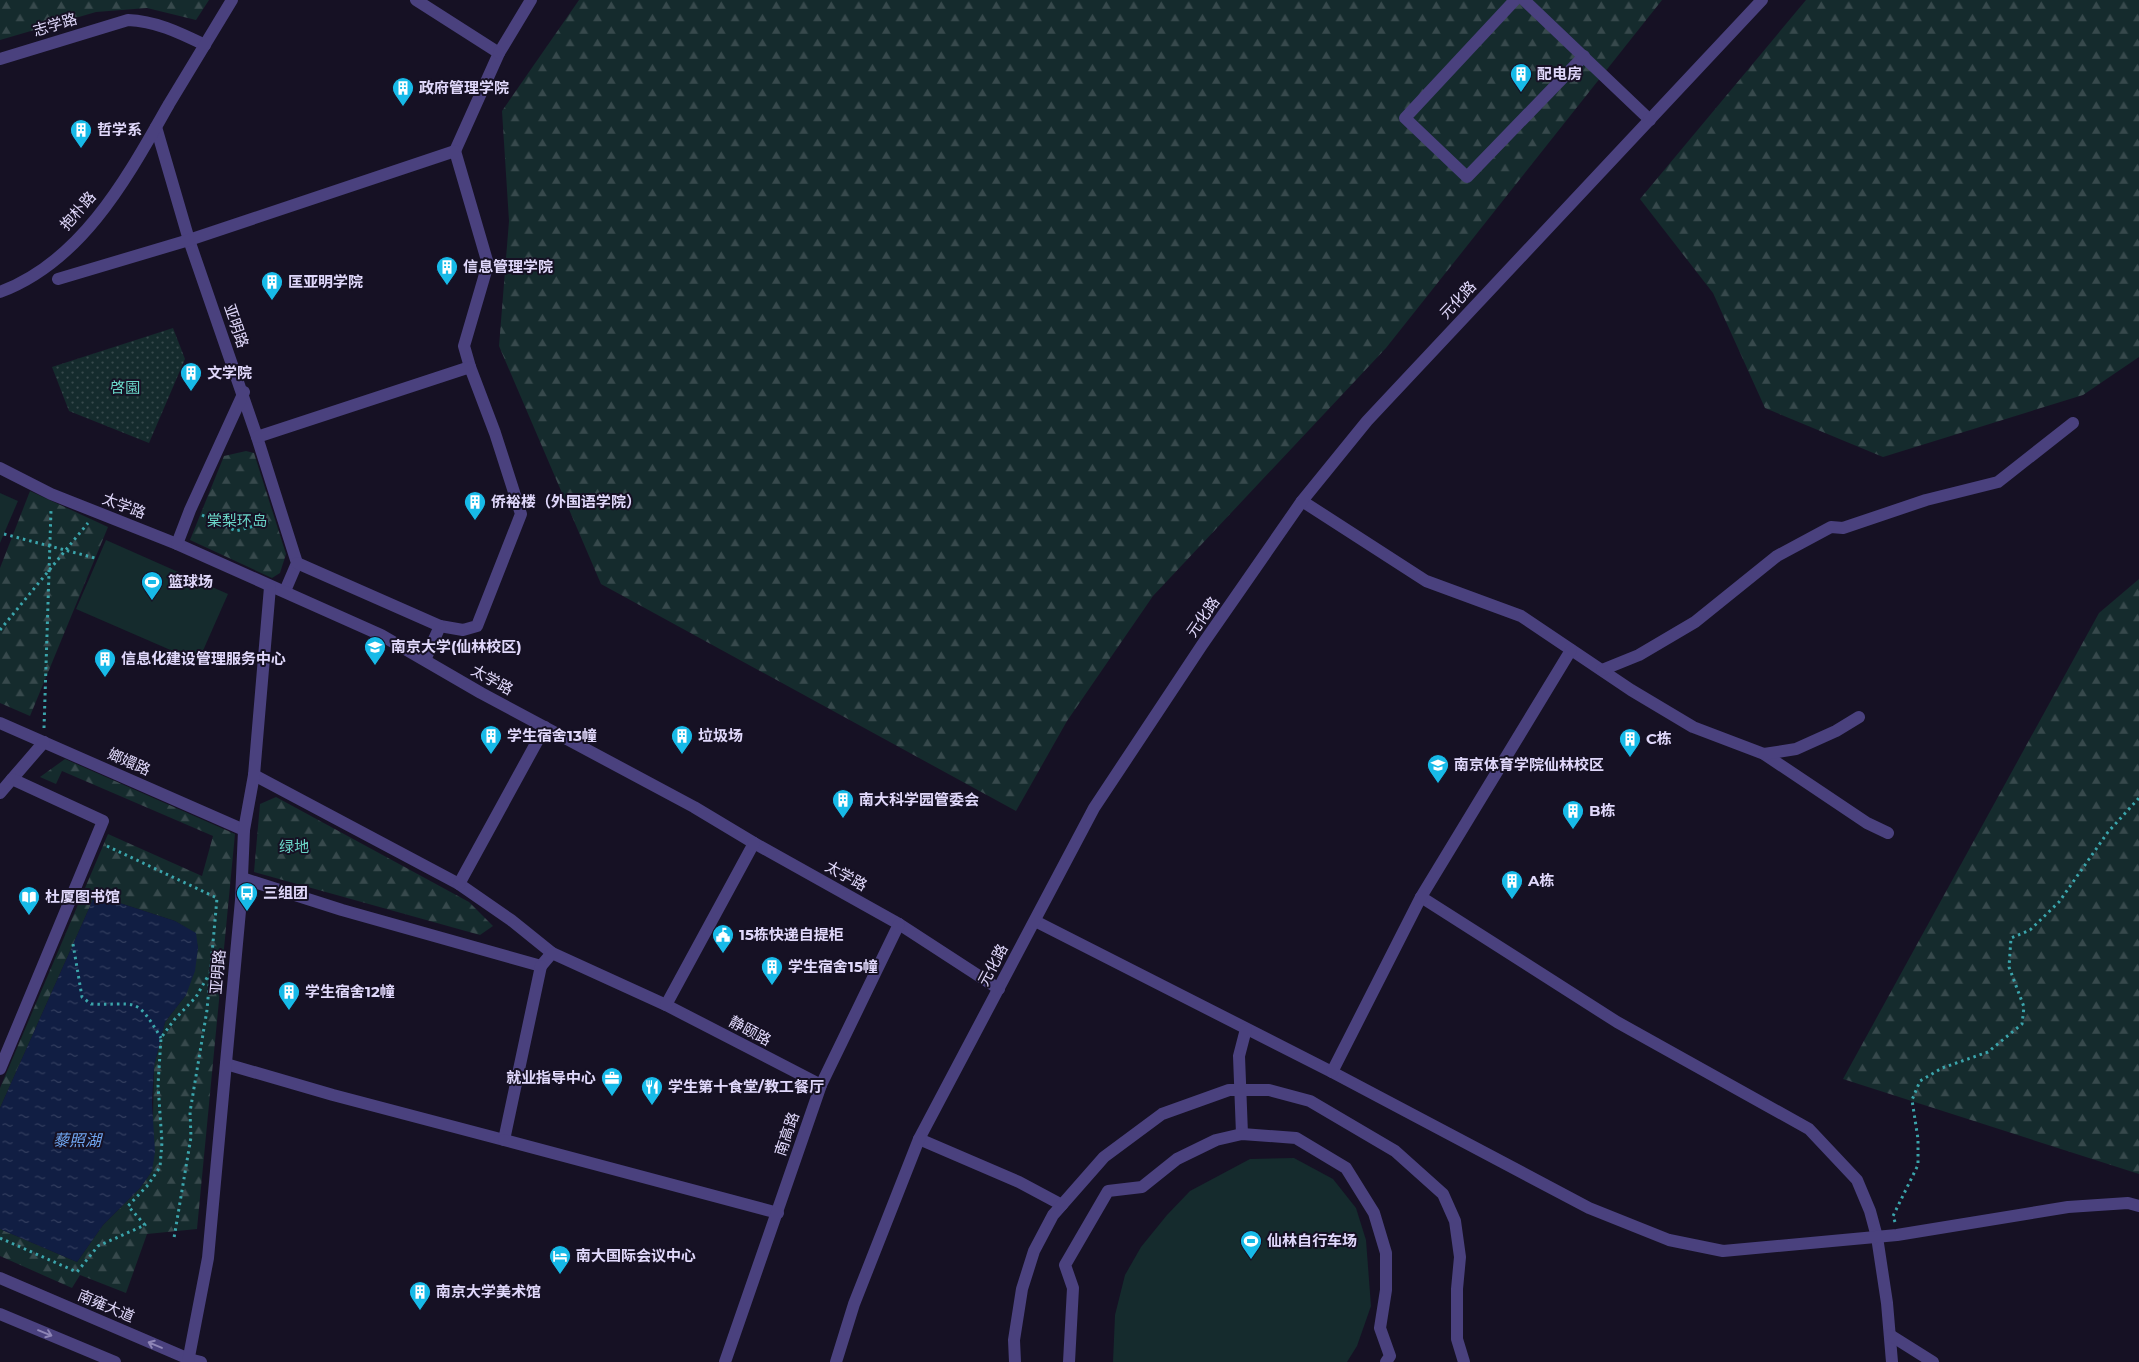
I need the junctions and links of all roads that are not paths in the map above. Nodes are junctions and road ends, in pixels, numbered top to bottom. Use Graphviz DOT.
graph roads {
  1 [pos="232,0"];
  2 [pos="416,0"];
  3 [pos="531,0"];
  4 [pos="1515,0"];
  5 [pos="1524,0"];
  6 [pos="1762,0"];
  7 [pos="205,45"];
  8 [pos="499,53"];
  9 [pos="1584,56"];
  10 [pos="0,59"];
  11 [pos="1650,120"];
  12 [pos="156,127"];
  13 [pos="454,151"];
  14 [pos="189,240"];
  15 [pos="58,279"];
  16 [pos="0,292"];
  17 [pos="470,367"];
  18 [pos="244,392"];
  19 [pos="2073,423"];
  20 [pos="257,437"];
  21 [pos="0,468"];
  22 [pos="1302,501"];
  23 [pos="177,544"];
  24 [pos="297,563"];
  25 [pos="270,586"];
  26 [pos="285,591"];
  27 [pos="440,626"];
  28 [pos="1571,650"];
  29 [pos="424,660"];
  30 [pos="1602,670"];
  31 [pos="1859,717"];
  32 [pos="0,723"];
  33 [pos="545,727"];
  34 [pos="44,742"];
  35 [pos="1764,754"];
  36 [pos="254,775"];
  37 [pos="12,778"];
  38 [pos="0,793"];
  39 [pos="244,830"];
  40 [pos="1888,833"];
  41 [pos="754,843"];
  42 [pos="242,878"];
  43 [pos="459,884"];
  44 [pos="1421,897"];
  45 [pos="1035,921"];
  46 [pos="899,924"];
  47 [pos="552,952"];
  48 [pos="541,966"];
  49 [pos="999,989"];
  50 [pos="666,1005"];
  51 [pos="1246,1029"];
  52 [pos="226,1064"];
  53 [pos="0,1068"];
  54 [pos="1332,1072"];
  55 [pos="821,1085"];
  56 [pos="1241,1090"];
  57 [pos="1242,1134"];
  58 [pos="919,1139"];
  59 [pos="504,1140"];
  60 [pos="1062,1205"];
  61 [pos="2139,1206"];
  62 [pos="778,1214"];
  63 [pos="1877,1237"];
  64 [pos="0,1278"];
  65 [pos="0,1314"];
  66 [pos="1890,1335"];
  67 [pos="192,1361"];
  68 [pos="115,1362"];
  69 [pos="725,1362"];
  70 [pos="836,1362"];
  71 [pos="1015,1362"];
  72 [pos="1069,1362"];
  73 [pos="1386,1362"];
  74 [pos="1464,1362"];
  75 [pos="1892,1362"];
  76 [pos="1933,1362"];
  1 -- 7 [label="street, 抱朴路"];
  2 -- 8 [label="street"];
  3 -- 8 [label="street"];
  4 -- 9 [label="street"];
  5 -- 9 [label="street"];
  6 -- 11 [label="street, 元化路"];
  7 -- 10 [label="street, 志学路"];
  7 -- 12 [label="street, 抱朴路"];
  8 -- 13 [label="street"];
  9 -- 11 [label="street"];
  11 -- 22 [label="street, 元化路"];
  12 -- 14 [label="street, 亚明路"];
  12 -- 16 [label="street, 抱朴路"];
  13 -- 14 [label="street"];
  13 -- 17 [label="street"];
  14 -- 15 [label="street"];
  14 -- 20 [label="street, 亚明路"];
  17 -- 20 [label="street"];
  17 -- 27 [label="street"];
  18 -- 23 [label="street"];
  19 -- 30 [label="street"];
  20 -- 24 [label="street, 亚明路"];
  21 -- 23 [label="street, 太学路"];
  22 -- 28 [label="street"];
  22 -- 45 [label="street, 元化路"];
  23 -- 25 [label="street, 太学路"];
  24 -- 26 [label="street"];
  24 -- 27 [label="street"];
  25 -- 26 [label="street, 太学路"];
  25 -- 36 [label="street, 亚明路"];
  26 -- 29 [label="street, 太学路"];
  27 -- 29 [label="street"];
  28 -- 30 [label="street"];
  28 -- 44 [label="street"];
  29 -- 33 [label="street, 太学路"];
  30 -- 35 [label="street"];
  31 -- 35 [label="street"];
  32 -- 34 [label="street, 嫏嬛路"];
  33 -- 41 [label="street, 太学路"];
  33 -- 43 [label="street"];
  34 -- 37 [label="street"];
  34 -- 39 [label="street, 嫏嬛路"];
  35 -- 40 [label="street"];
  36 -- 39 [label="street, 亚明路"];
  36 -- 43 [label="street, 静颐路"];
  37 -- 38 [label="street"];
  37 -- 53 [label="street"];
  39 -- 42 [label="street, 亚明路"];
  41 -- 46 [label="street, 太学路"];
  41 -- 50 [label="street"];
  42 -- 48 [label="street"];
  42 -- 52 [label="street, 亚明路"];
  43 -- 47 [label="street, 静颐路"];
  44 -- 54 [label="street"];
  44 -- 63 [label="street"];
  45 -- 49 [label="street, 元化路"];
  45 -- 51 [label="street"];
  46 -- 49 [label="street, 太学路"];
  46 -- 55 [label="street, 南高路"];
  47 -- 48 [label="street"];
  47 -- 50 [label="street, 静颐路"];
  48 -- 59 [label="street"];
  49 -- 58 [label="street, 元化路"];
  50 -- 55 [label="street, 静颐路"];
  51 -- 54 [label="street"];
  51 -- 56 [label="street"];
  52 -- 59 [label="street"];
  52 -- 67 [label="street, 亚明路"];
  54 -- 63 [label="street"];
  55 -- 62 [label="street, 南高路"];
  56 -- 57 [label="street"];
  56 -- 60 [label="street"];
  56 -- 74 [label="street"];
  57 -- 72 [label="street"];
  57 -- 73 [label="street"];
  58 -- 60 [label="street"];
  58 -- 70 [label="street, 元化路"];
  59 -- 62 [label="street"];
  60 -- 71 [label="street"];
  61 -- 63 [label="street"];
  62 -- 69 [label="street, 南高路"];
  63 -- 66 [label="street"];
  67 -- 64 [label="street, 南雍大道, one-way"];
  65 -- 68 [label="street, one-way"];
  66 -- 75 [label="street"];
  66 -- 76 [label="street"];
}
